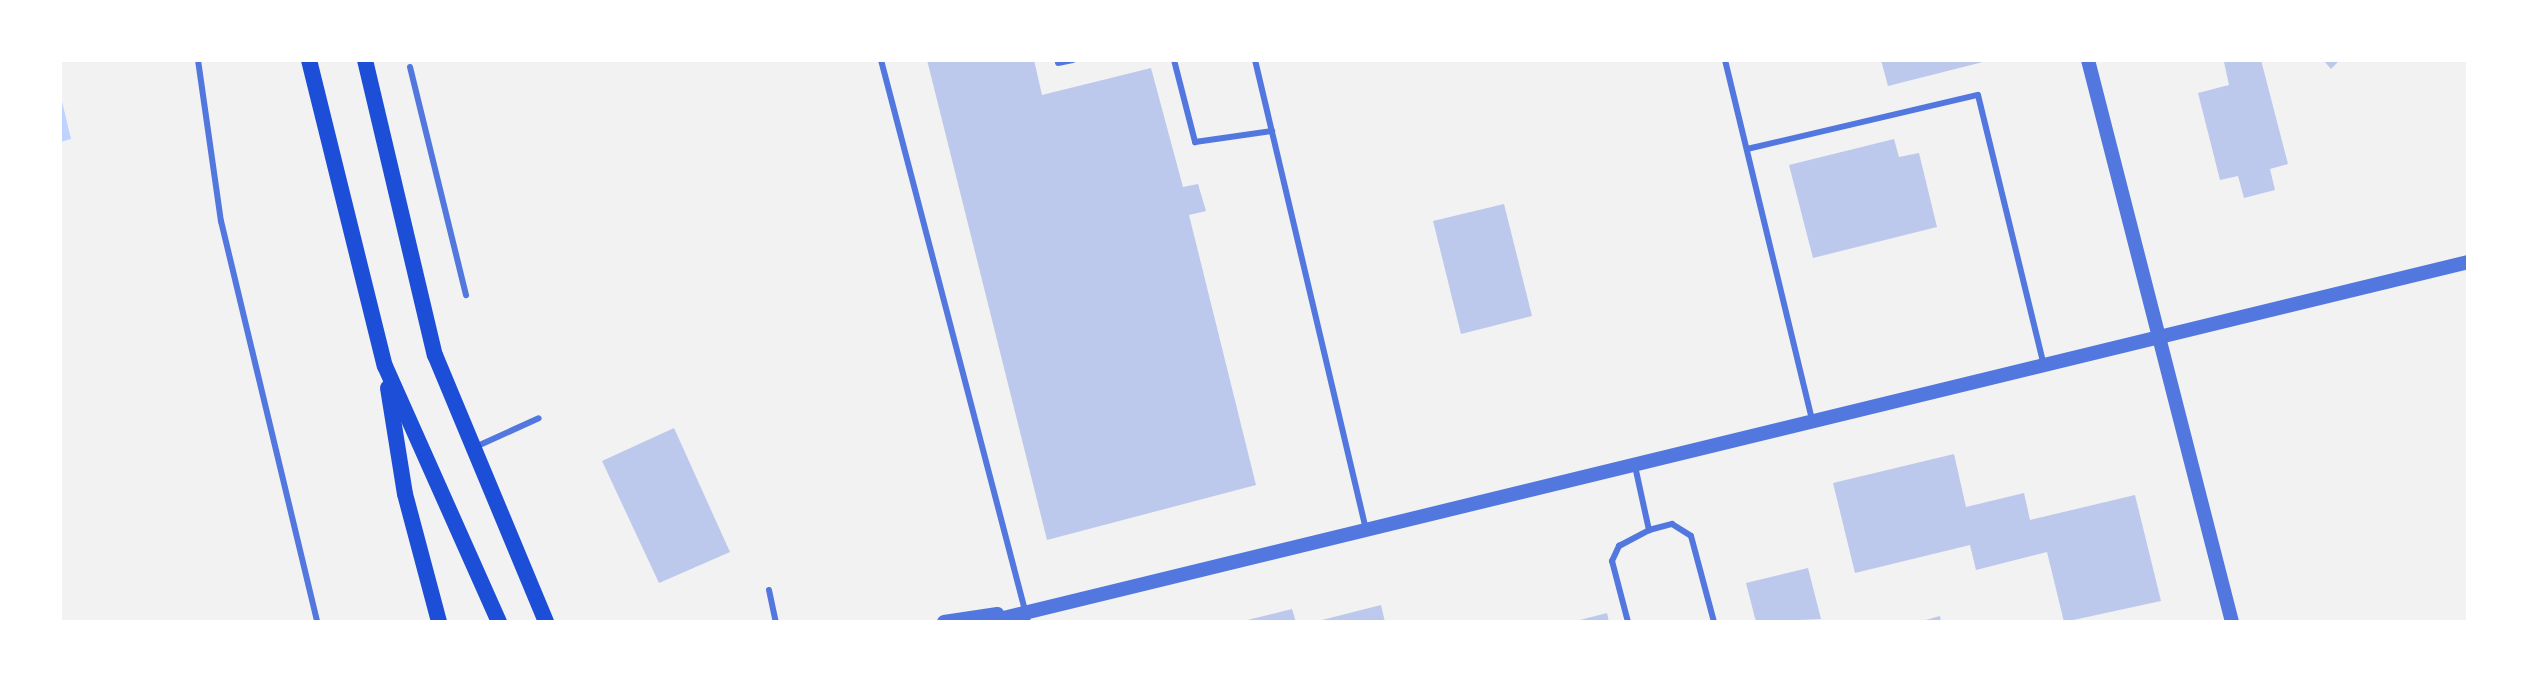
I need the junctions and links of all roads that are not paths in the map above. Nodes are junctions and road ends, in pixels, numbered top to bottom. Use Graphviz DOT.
graph roads {
  1 [pos="198,60"];
  2 [pos="309,60"];
  3 [pos="365,60"];
  4 [pos="881,60"];
  5 [pos="1073,60"];
  6 [pos="1174,60"];
  7 [pos="1255,60"];
  8 [pos="1725,60"];
  9 [pos="2088,60"];
  10 [pos="1058,63"];
  11 [pos="410,67"];
  12 [pos="1272,131"];
  13 [pos="1747,149"];
  14 [pos="2468,262"];
  15 [pos="466,295"];
  16 [pos="2157,335"];
  17 [pos="2043,362"];
  18 [pos="385,366"];
  19 [pos="539,418"];
  20 [pos="1812,419"];
  21 [pos="471,449"];
  22 [pos="1634,462"];
  23 [pos="1365,527"];
  24 [pos="1649,530"];
  25 [pos="769,590"];
  26 [pos="1026,616"];
  27 [pos="317,622"];
  28 [pos="439,622"];
  29 [pos="499,622"];
  30 [pos="546,622"];
  31 [pos="776,622"];
  32 [pos="944,622"];
  33 [pos="987,622"];
  34 [pos="1628,622"];
  35 [pos="1714,622"];
  36 [pos="2232,622"];
  1 -- 27 [label="lane"];
  2 -- 18 [label="main road"];
  3 -- 21 [label="main road"];
  4 -- 26 [label="lane"];
  5 -- 10 [label="lane"];
  6 -- 12 [label="lane"];
  7 -- 12 [label="lane"];
  8 -- 13 [label="lane"];
  9 -- 16 [label="street"];
  11 -- 15 [label="lane"];
  12 -- 23 [label="lane"];
  13 -- 17 [label="lane"];
  13 -- 20 [label="lane"];
  14 -- 16 [label="street"];
  16 -- 17 [label="street"];
  16 -- 36 [label="street"];
  17 -- 20 [label="street"];
  18 -- 28 [label="main road"];
  18 -- 29 [label="main road"];
  19 -- 21 [label="lane"];
  20 -- 22 [label="street"];
  21 -- 30 [label="main road"];
  22 -- 23 [label="street"];
  22 -- 24 [label="lane"];
  23 -- 26 [label="street"];
  24 -- 34 [label="lane"];
  24 -- 35 [label="lane"];
  25 -- 31 [label="lane"];
  26 -- 32 [label="street"];
  26 -- 33 [label="street"];
}
